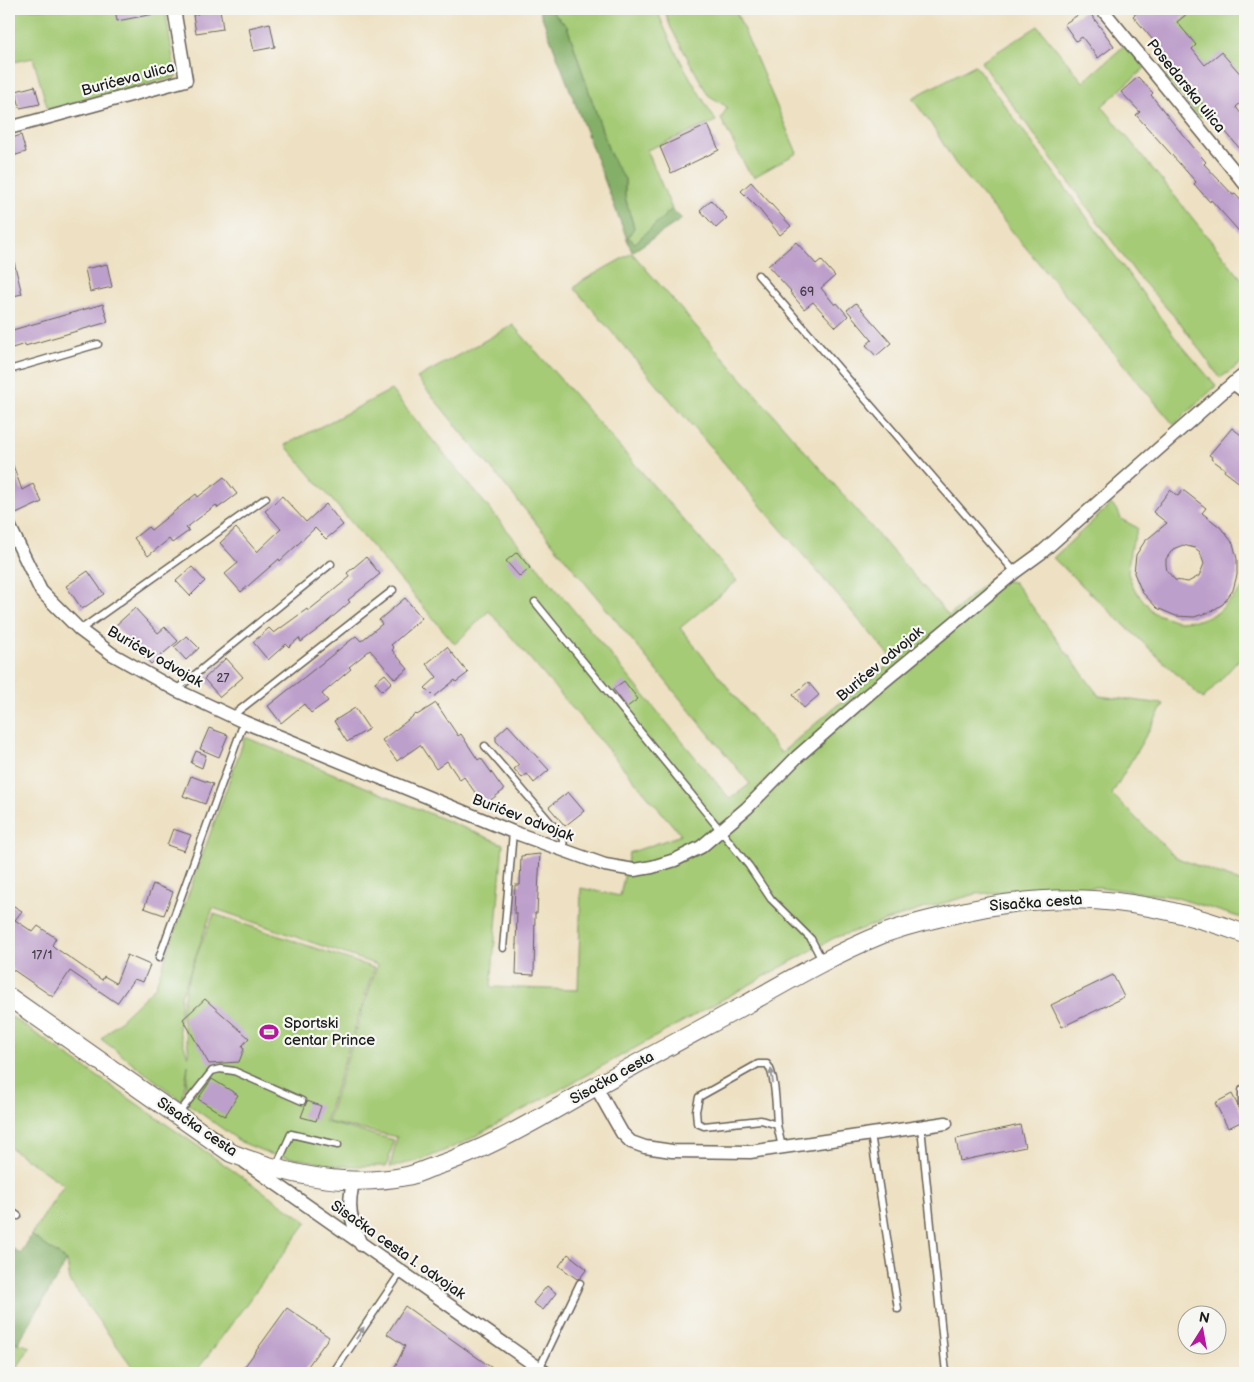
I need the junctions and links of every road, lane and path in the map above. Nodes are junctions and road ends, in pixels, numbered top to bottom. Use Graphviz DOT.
graph roads {
  1 [pos="174,9"];
  2 [pos="1102,9"];
  3 [pos="9,128"];
  4 [pos="1245,184"];
  5 [pos="758,275"];
  6 [pos="98,344"];
  7 [pos="9,370"];
  8 [pos="1245,374"];
  9 [pos="1233,383"];
  10 [pos="1245,392"];
  11 [pos="266,498"];
  12 [pos="9,525"];
  13 [pos="331,564"];
  14 [pos="1015,572"];
  15 [pos="393,590"];
  16 [pos="536,602"];
  17 [pos="80,630"];
  18 [pos="176,690"];
  19 [pos="231,716"];
  20 [pos="244,722"];
  21 [pos="484,746"];
  22 [pos="721,830"];
  23 [pos="513,832"];
  24 [pos="565,852"];
  25 [pos="1245,934"];
  26 [pos="503,948"];
  27 [pos="159,958"];
  28 [pos="823,962"];
  29 [pos="9,997"];
  30 [pos="596,1087"];
  31 [pos="1245,1091"];
  32 [pos="302,1102"];
  33 [pos="1245,1104"];
  34 [pos="178,1115"];
  35 [pos="946,1123"];
  36 [pos="777,1125"];
  37 [pos="921,1127"];
  38 [pos="870,1134"];
  39 [pos="338,1145"];
  40 [pos="782,1147"];
  41 [pos="231,1153"];
  42 [pos="276,1168"];
  43 [pos="354,1180"];
  44 [pos="9,1210"];
  45 [pos="18,1216"];
  46 [pos="361,1245"];
  47 [pos="401,1272"];
  48 [pos="580,1283"];
  49 [pos="898,1309"];
  50 [pos="542,1371"];
  51 [pos="333,1373"];
  52 [pos="946,1373"];
  1 -- 3 [label="street, Burićeva ulica"];
  2 -- 4 [label="street, Posedarska ulica"];
  5 -- 14 [label="lane"];
  6 -- 7 [label="lane"];
  8 -- 9 [label="street"];
  9 -- 10 [label="street"];
  9 -- 14 [label="street, Burićev odvojak"];
  11 -- 17 [label="lane"];
  12 -- 17 [label="street, Burićev odvojak"];
  13 -- 18 [label="lane"];
  14 -- 22 [label="street, Burićev odvojak"];
  15 -- 19 [label="lane"];
  16 -- 22 [label="lane"];
  17 -- 18 [label="street, Burićev odvojak"];
  18 -- 19 [label="street, Burićev odvojak"];
  19 -- 20 [label="street, Burićev odvojak"];
  20 -- 23 [label="street, Burićev odvojak"];
  20 -- 27 [label="lane"];
  21 -- 24 [label="lane"];
  22 -- 24 [label="street, Burićev odvojak"];
  22 -- 28 [label="lane"];
  23 -- 24 [label="street, Burićev odvojak"];
  23 -- 26 [label="lane"];
  25 -- 28 [label="main road, Sisačka cesta"];
  28 -- 30 [label="main road, Sisačka cesta"];
  29 -- 34 [label="main road, Sisačka cesta"];
  30 -- 40 [label="street"];
  30 -- 43 [label="main road, Sisačka cesta"];
  31 -- 33 [label="street"];
  32 -- 34 [label="lane"];
  34 -- 41 [label="main road, Sisačka cesta"];
  35 -- 37 [label="street"];
  36 -- 36 [label="lane, one-way"];
  36 -- 40 [label="lane"];
  37 -- 38 [label="street"];
  37 -- 52 [label="lane"];
  38 -- 40 [label="street"];
  38 -- 49 [label="lane"];
  39 -- 42 [label="lane"];
  41 -- 42 [label="main road, Sisačka cesta"];
  41 -- 46 [label="street, Sisačka cesta I. odvojak"];
  42 -- 43 [label="main road, Sisačka cesta"];
  43 -- 46 [label="street"];
  44 -- 45 [label="lane"];
  46 -- 47 [label="street, Sisačka cesta I. odvojak"];
  47 -- 50 [label="street, Sisačka cesta I. odvojak"];
  51 -- 47 [label="lane, one-way"];
  48 -- 50 [label="lane"];
}
